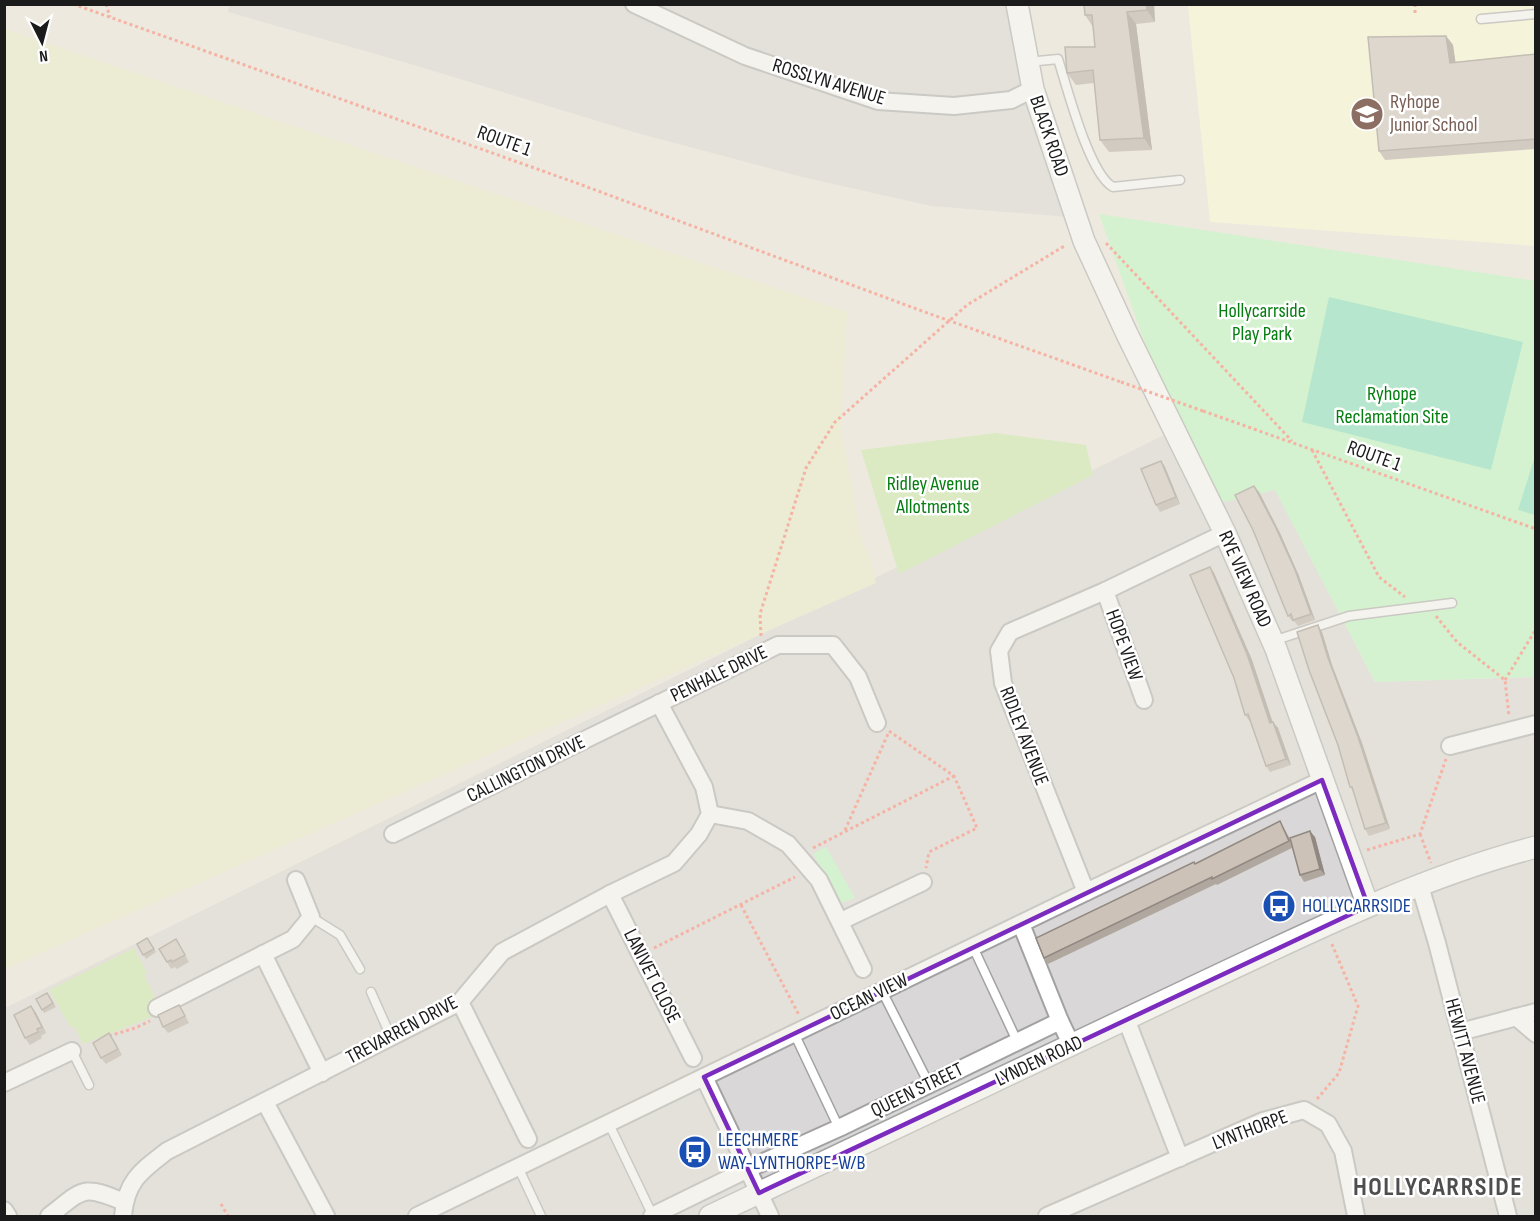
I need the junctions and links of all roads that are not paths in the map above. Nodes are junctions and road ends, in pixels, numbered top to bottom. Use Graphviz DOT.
graph roads {
  1 [pos="634,4"];
  2 [pos="1017,4"];
  3 [pos="1536,14"];
  4 [pos="1481,19"];
  5 [pos="1028,63"];
  6 [pos="1033,89"];
  7 [pos="1179,180"];
  8 [pos="1094,263"];
  9 [pos="1225,533"];
  10 [pos="1105,591"];
  11 [pos="1452,603"];
  12 [pos="1273,641"];
  13 [pos="1144,700"];
  14 [pos="659,703"];
  15 [pos="1536,724"];
  16 [pos="883,727"];
  17 [pos="1450,746"];
  18 [pos="1322,780"];
  19 [pos="710,814"];
  20 [pos="393,834"];
  21 [pos="1536,847"];
  22 [pos="296,880"];
  23 [pos="923,882"];
  24 [pos="1429,883"];
  25 [pos="1086,892"];
  26 [pos="610,894"];
  27 [pos="1368,906"];
  28 [pos="311,917"];
  29 [pos="840,921"];
  30 [pos="1021,924"];
  31 [pos="973,947"];
  32 [pos="263,954"];
  33 [pos="360,969"];
  34 [pos="862,969"];
  35 [pos="882,991"];
  36 [pos="371,992"];
  37 [pos="460,1002"];
  38 [pos="157,1008"];
  39 [pos="1536,1012"];
  40 [pos="1516,1017"];
  41 [pos="1126,1018"];
  42 [pos="1060,1021"];
  43 [pos="800,1031"];
  44 [pos="1460,1032"];
  45 [pos="1536,1034"];
  46 [pos="392,1037"];
  47 [pos="1017,1041"];
  48 [pos="1072,1046"];
  49 [pos="72,1050"];
  50 [pos="693,1058"];
  51 [pos="322,1073"];
  52 [pos="704,1077"];
  53 [pos="4,1083"];
  54 [pos="929,1084"];
  55 [pos="89,1085"];
  56 [pos="265,1102"];
  57 [pos="609,1124"];
  58 [pos="839,1128"];
  59 [pos="528,1139"];
  60 [pos="1180,1158"];
  61 [pos="518,1167"];
  62 [pos="748,1169"];
  63 [pos="759,1193"];
  64 [pos="123,1209"];
  65 [pos="4,1210"];
  66 [pos="425,1215"];
  67 [pos="8,1216"];
  68 [pos="49,1216"];
  69 [pos="326,1216"];
  70 [pos="542,1216"];
  71 [pos="652,1216"];
  72 [pos="710,1216"];
  73 [pos="770,1216"];
  74 [pos="1047,1216"];
  75 [pos="1356,1216"];
  76 [pos="1508,1216"];
  1 -- 6 [label="street, ROSSLYN AVENUE"];
  2 -- 5 [label="street, BLACK ROAD"];
  3 -- 4 [label="lane"];
  5 -- 6 [label="street, BLACK ROAD"];
  5 -- 7 [label="lane"];
  6 -- 8 [label="street, BLACK ROAD"];
  8 -- 9 [label="street, RYE VIEW ROAD"];
  9 -- 10 [label="street, RIDLEY AVENUE"];
  9 -- 12 [label="street, RYE VIEW ROAD"];
  10 -- 13 [label="street, HOPE VIEW"];
  10 -- 25 [label="street, RIDLEY AVENUE"];
  11 -- 12 [label="lane"];
  12 -- 18 [label="street, RYE VIEW ROAD"];
  14 -- 16 [label="street, PENHALE DRIVE"];
  14 -- 19 [label="street"];
  14 -- 20 [label="street, CALLINGTON DRIVE"];
  15 -- 17 [label="street"];
  18 -- 25 [label="street, OCEAN VIEW"];
  18 -- 27 [label="street, RYE VIEW ROAD"];
  19 -- 26 [label="street, TREVARREN DRIVE"];
  19 -- 29 [label="street"];
  21 -- 24 [label="street, LYNDEN ROAD"];
  22 -- 28 [label="street"];
  23 -- 29 [label="street"];
  24 -- 27 [label="street, LYNDEN ROAD"];
  24 -- 44 [label="street, HEWITT AVENUE"];
  25 -- 30 [label="street, OCEAN VIEW"];
  26 -- 37 [label="street, TREVARREN DRIVE"];
  26 -- 50 [label="street, LANIVET CLOSE"];
  27 -- 41 [label="street, LYNDEN ROAD"];
  28 -- 32 [label="street"];
  28 -- 33 [label="lane"];
  29 -- 34 [label="street"];
  30 -- 31 [label="street, OCEAN VIEW"];
  30 -- 42 [label="street"];
  31 -- 35 [label="street, OCEAN VIEW"];
  31 -- 47 [label="lane"];
  32 -- 38 [label="street"];
  32 -- 51 [label="street"];
  35 -- 43 [label="street, OCEAN VIEW"];
  35 -- 54 [label="lane"];
  36 -- 46 [label="lane"];
  37 -- 46 [label="street, TREVARREN DRIVE"];
  37 -- 59 [label="street"];
  39 -- 40 [label="street"];
  40 -- 44 [label="street"];
  40 -- 45 [label="street"];
  41 -- 48 [label="street, LYNDEN ROAD"];
  41 -- 60 [label="street"];
  42 -- 47 [label="street, QUEEN STREET"];
  42 -- 48 [label="street"];
  43 -- 52 [label="street, OCEAN VIEW"];
  43 -- 58 [label="lane"];
  44 -- 76 [label="street, HEWITT AVENUE"];
  46 -- 51 [label="street, TREVARREN DRIVE"];
  47 -- 54 [label="street, QUEEN STREET"];
  48 -- 63 [label="street, LYNDEN ROAD"];
  49 -- 53 [label="street"];
  49 -- 55 [label="lane"];
  51 -- 56 [label="street, TREVARREN DRIVE"];
  52 -- 57 [label="street, OCEAN VIEW"];
  52 -- 62 [label="street"];
  54 -- 58 [label="street, QUEEN STREET"];
  56 -- 64 [label="street, TREVARREN DRIVE"];
  56 -- 69 [label="street"];
  57 -- 61 [label="street, OCEAN VIEW"];
  57 -- 71 [label="lane"];
  58 -- 62 [label="street, QUEEN STREET"];
  60 -- 74 [label="street, LYNTHORPE"];
  60 -- 75 [label="street, LYNTHORPE"];
  61 -- 66 [label="street, OCEAN VIEW"];
  61 -- 70 [label="lane"];
  62 -- 63 [label="street"];
  62 -- 71 [label="street, QUEEN STREET"];
  63 -- 72 [label="street, LYNDEN ROAD"];
  63 -- 73 [label="street"];
  64 -- 68 [label="street"];
  65 -- 67 [label="street"];
}
